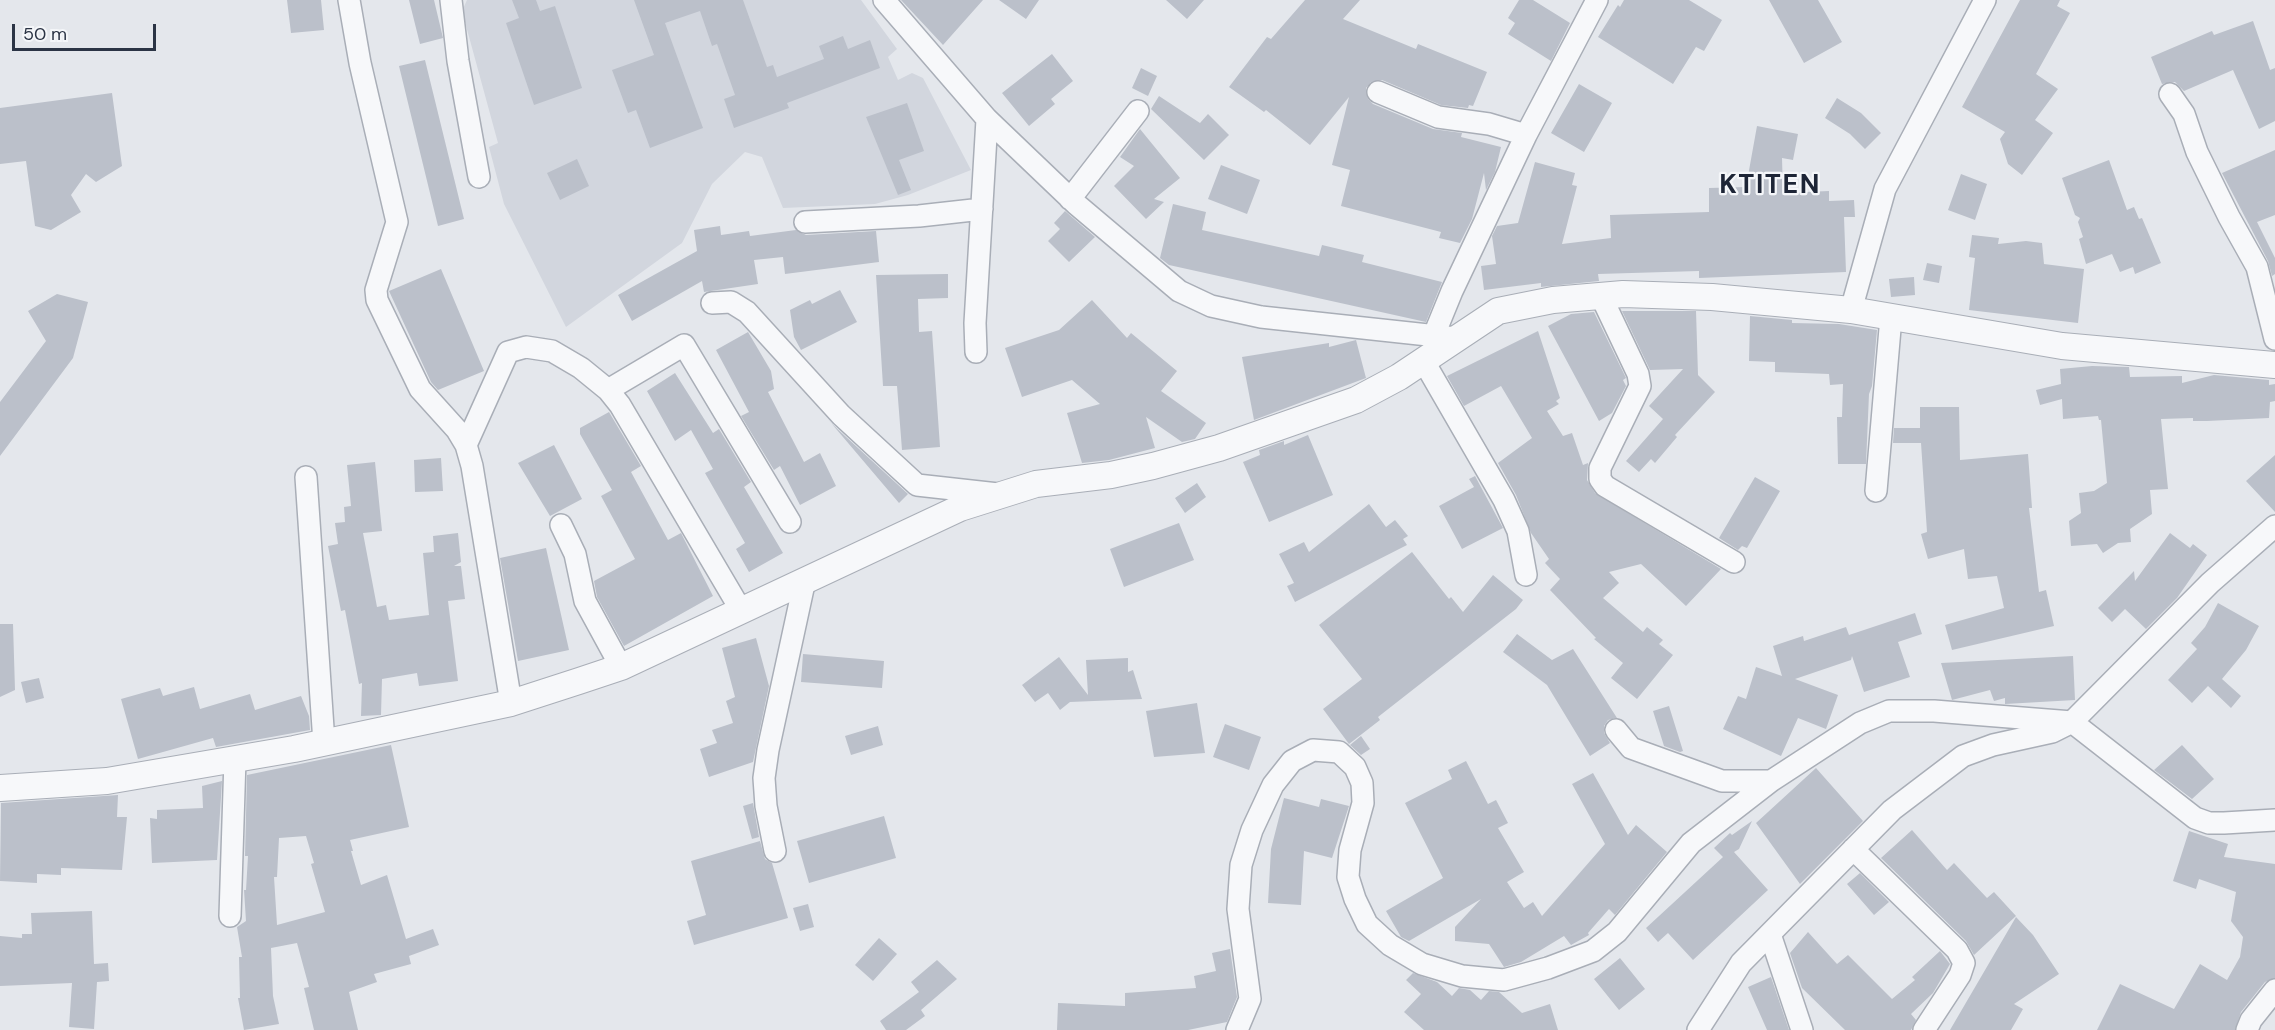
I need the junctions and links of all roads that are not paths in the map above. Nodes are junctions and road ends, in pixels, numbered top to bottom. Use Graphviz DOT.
graph roads {
  1 [pos="349,0"];
  2 [pos="451,0"];
  3 [pos="884,0"];
  4 [pos="1597,0"];
  5 [pos="1985,0"];
  6 [pos="1378,92"];
  7 [pos="2170,94"];
  8 [pos="1138,111"];
  9 [pos="987,119"];
  10 [pos="1526,135"];
  11 [pos="479,177"];
  12 [pos="1070,199"];
  13 [pos="982,209"];
  14 [pos="806,222"];
  15 [pos="1601,296"];
  16 [pos="712,303"];
  17 [pos="1851,310"];
  18 [pos="1891,317"];
  19 [pos="1445,337"];
  20 [pos="2275,339"];
  21 [pos="976,352"];
  22 [pos="1423,360"];
  23 [pos="2275,364"];
  24 [pos="608,390"];
  25 [pos="466,445"];
  26 [pos="306,477"];
  27 [pos="1876,491"];
  28 [pos="1003,495"];
  29 [pos="790,522"];
  30 [pos="561,525"];
  31 [pos="2275,526"];
  32 [pos="1734,562"];
  33 [pos="1526,575"];
  34 [pos="804,584"];
  35 [pos="742,612"];
  36 [pos="621,667"];
  37 [pos="511,703"];
  38 [pos="2072,722"];
  39 [pos="1616,730"];
  40 [pos="324,743"];
  41 [pos="235,759"];
  42 [pos="1771,781"];
  43 [pos="0,788"];
  44 [pos="2275,820"];
  45 [pos="1853,849"];
  46 [pos="775,851"];
  47 [pos="230,916"];
  48 [pos="1770,934"];
  49 [pos="2275,990"];
  50 [pos="1237,1030"];
  51 [pos="1698,1030"];
  52 [pos="1802,1030"];
  53 [pos="1924,1030"];
  54 [pos="2247,1030"];
  1 -- 25 [label="street"];
  2 -- 11 [label="street"];
  3 -- 9 [label="street"];
  4 -- 10 [label="street"];
  5 -- 17 [label="street"];
  6 -- 10 [label="street"];
  7 -- 20 [label="street"];
  8 -- 12 [label="street"];
  9 -- 12 [label="street"];
  9 -- 13 [label="street"];
  10 -- 19 [label="street"];
  12 -- 19 [label="street"];
  13 -- 14 [label="street"];
  13 -- 21 [label="street"];
  15 -- 17 [label="street"];
  15 -- 19 [label="street"];
  15 -- 32 [label="street"];
  16 -- 28 [label="street"];
  17 -- 18 [label="street"];
  18 -- 23 [label="street"];
  18 -- 27 [label="street"];
  19 -- 22 [label="street"];
  22 -- 28 [label="street"];
  22 -- 33 [label="street"];
  24 -- 25 [label="street"];
  24 -- 29 [label="street"];
  24 -- 35 [label="street"];
  25 -- 37 [label="street"];
  26 -- 40 [label="street"];
  28 -- 34 [label="street"];
  30 -- 36 [label="street"];
  31 -- 38 [label="street"];
  34 -- 35 [label="street"];
  34 -- 46 [label="street"];
  35 -- 36 [label="street"];
  36 -- 37 [label="street"];
  37 -- 40 [label="street"];
  38 -- 42 [label="street"];
  38 -- 44 [label="street"];
  38 -- 45 [label="street"];
  39 -- 42 [label="street"];
  40 -- 41 [label="street"];
  41 -- 43 [label="street"];
  41 -- 47 [label="street"];
  42 -- 50 [label="street"];
  45 -- 48 [label="street"];
  45 -- 53 [label="street"];
  48 -- 51 [label="street"];
  48 -- 52 [label="street"];
  49 -- 54 [label="street"];
}
